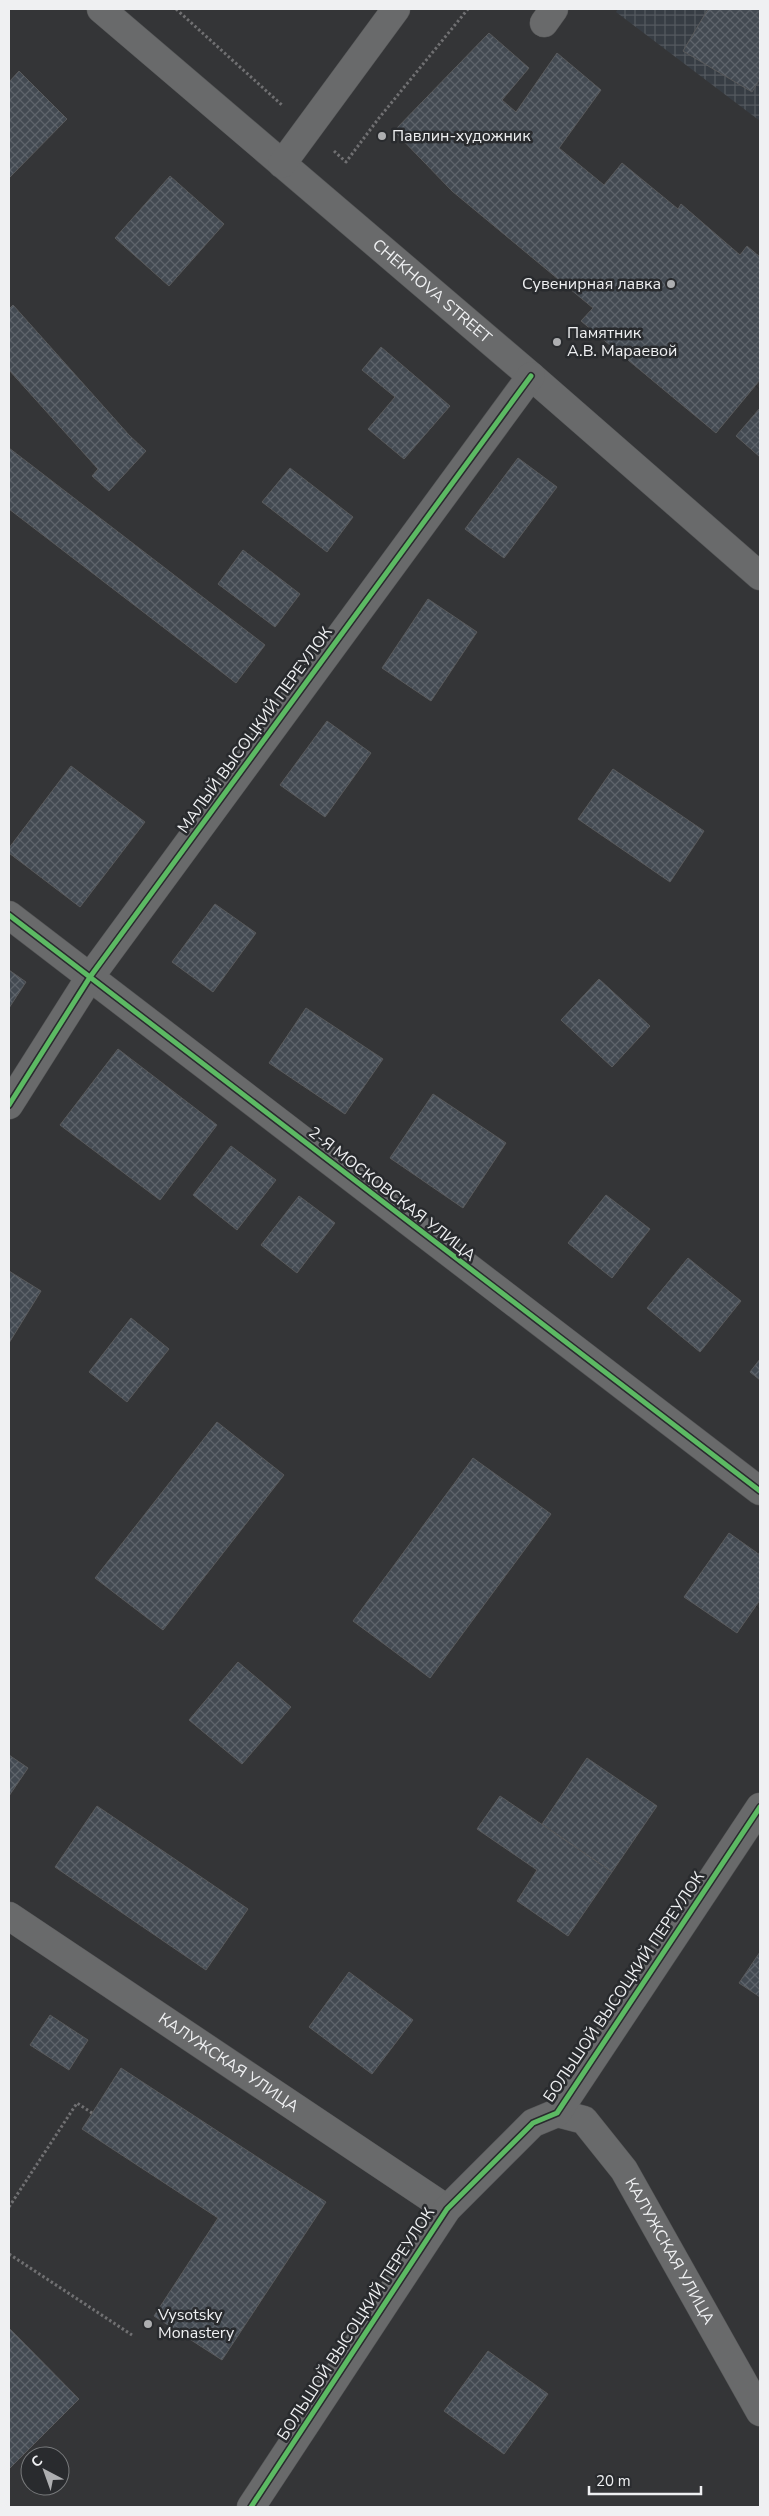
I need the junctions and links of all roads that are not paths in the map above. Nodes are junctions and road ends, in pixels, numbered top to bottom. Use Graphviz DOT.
graph roads {
  1 [pos="101,9"];
  2 [pos="396,9"];
  3 [pos="282,164"];
  4 [pos="531,376"];
  5 [pos="760,576"];
  6 [pos="9,915"];
  7 [pos="90,977"];
  8 [pos="9,1105"];
  9 [pos="760,1491"];
  10 [pos="760,1807"];
  11 [pos="9,1916"];
  12 [pos="558,2113"];
  13 [pos="447,2209"];
  14 [pos="760,2412"];
  15 [pos="251,2507"];
  1 -- 3 [label="street, CHEKHOVA STREET"];
  2 -- 3 [label="street"];
  3 -- 4 [label="street, CHEKHOVA STREET"];
  4 -- 5 [label="street, CHEKHOVA STREET"];
  4 -- 7 [label="street, МАЛЫЙ ВЫСОЦКИЙ ПЕРЕУЛОК"];
  6 -- 7 [label="street, 2-Я МОСКОВСКАЯ УЛИЦА"];
  7 -- 8 [label="street, МАЛЫЙ ВЫСОЦКИЙ ПЕРЕУЛОК"];
  7 -- 9 [label="street, 2-Я МОСКОВСКАЯ УЛИЦА"];
  10 -- 12 [label="street, БОЛЬШОЙ ВЫСОЦКИЙ ПЕРЕУЛОК"];
  11 -- 13 [label="street, КАЛУЖСКАЯ УЛИЦА"];
  12 -- 13 [label="street, БОЛЬШОЙ ВЫСОЦКИЙ ПЕРЕУЛОК"];
  12 -- 14 [label="street, КАЛУЖСКАЯ УЛИЦА"];
  13 -- 15 [label="street, БОЛЬШОЙ ВЫСОЦКИЙ ПЕРЕУЛОК"];
}
